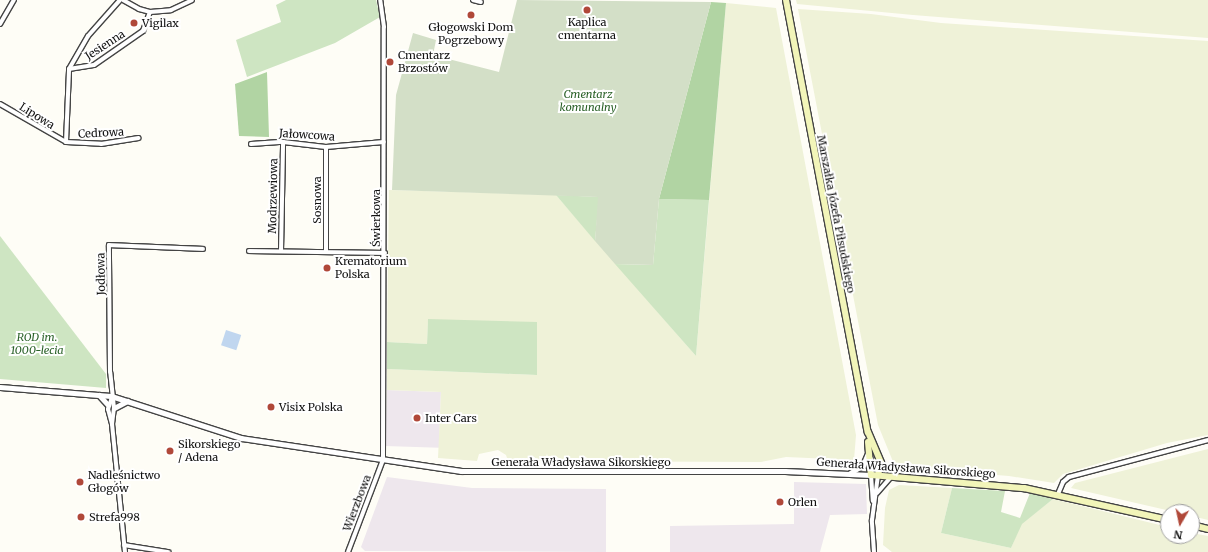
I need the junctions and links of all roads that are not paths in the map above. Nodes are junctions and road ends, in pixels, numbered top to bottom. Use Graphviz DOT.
graph roads {
  1 [pos="14,0"];
  2 [pos="122,0"];
  3 [pos="192,0"];
  4 [pos="380,0"];
  5 [pos="473,0"];
  6 [pos="786,0"];
  7 [pos="481,2"];
  8 [pos="150,12"];
  9 [pos="0,24"];
  10 [pos="70,69"];
  11 [pos="0,104"];
  12 [pos="139,138"];
  13 [pos="66,142"];
  14 [pos="282,142"];
  15 [pos="384,142"];
  16 [pos="251,144"];
  17 [pos="326,147"];
  18 [pos="203,249"];
  19 [pos="249,251"];
  20 [pos="281,251"];
  21 [pos="326,252"];
  22 [pos="385,253"];
  23 [pos="0,387"];
  24 [pos="99,394"];
  25 [pos="112,397"];
  26 [pos="127,401"];
  27 [pos="108,405"];
  28 [pos="114,408"];
  29 [pos="112,424"];
  30 [pos="868,432"];
  31 [pos="1208,440"];
  32 [pos="869,450"];
  33 [pos="383,460"];
  34 [pos="850,473"];
  35 [pos="874,475"];
  36 [pos="892,476"];
  37 [pos="1058,494"];
  38 [pos="876,495"];
  39 [pos="873,502"];
  40 [pos="1160,518"];
  41 [pos="124,545"];
  42 [pos="125,552"];
  43 [pos="168,552"];
  44 [pos="348,552"];
  45 [pos="874,552"];
  1 -- 9 [label="street"];
  2 -- 8 [label="street"];
  2 -- 10 [label="street, Jesienna"];
  3 -- 8 [label="street"];
  4 -- 15 [label="street, Świerkowa"];
  5 -- 7 [label="street"];
  6 -- 30 [label="main road, Marszałka Józefa Piłsudskiego"];
  8 -- 10 [label="street, Jesienna"];
  10 -- 13 [label="street, Cedrowa"];
  11 -- 13 [label="street, Lipowa"];
  12 -- 13 [label="street, Cedrowa"];
  14 -- 16 [label="street, Jałowcowa"];
  14 -- 17 [label="street, Jałowcowa"];
  14 -- 20 [label="street, Modrzewiowa"];
  15 -- 17 [label="street, Jałowcowa"];
  15 -- 22 [label="street, Świerkowa"];
  17 -- 21 [label="street, Sosnowa"];
  18 -- 25 [label="street, Jodłowa"];
  19 -- 20 [label="street"];
  20 -- 21 [label="street"];
  21 -- 22 [label="street"];
  22 -- 33 [label="street, Świerkowa"];
  23 -- 24 [label="street, Generała Władysława Sikorskiego"];
  24 -- 25 [label="street, Generała Władysława Sikorskiego"];
  24 -- 27 [label="street"];
  25 -- 26 [label="street, Generała Władysława Sikorskiego"];
  25 -- 27 [label="street"];
  25 -- 28 [label="street"];
  26 -- 28 [label="street"];
  26 -- 33 [label="street, Generała Władysława Sikorskiego"];
  27 -- 29 [label="street"];
  28 -- 29 [label="street"];
  29 -- 41 [label="street"];
  30 -- 32 [label="main road, Marszałka Józefa Piłsudskiego"];
  30 -- 35 [label="main road, Marszałka Józefa Piłsudskiego"];
  31 -- 37 [label="street"];
  32 -- 34 [label="street"];
  32 -- 35 [label="main road, Marszałka Józefa Piłsudskiego"];
  33 -- 34 [label="street, Generała Władysława Sikorskiego"];
  33 -- 44 [label="street, Wierzbowa"];
  34 -- 35 [label="street, Generała Władysława Sikorskiego"];
  35 -- 36 [label="main road, Generała Władysława Sikorskiego"];
  35 -- 38 [label="street"];
  35 -- 39 [label="street"];
  36 -- 37 [label="main road, Generała Władysława Sikorskiego"];
  36 -- 38 [label="street"];
  37 -- 40 [label="main road, Generała Władysława Sikorskiego"];
  38 -- 39 [label="street"];
  39 -- 45 [label="street"];
  41 -- 42 [label="street"];
  41 -- 43 [label="street"];
}
